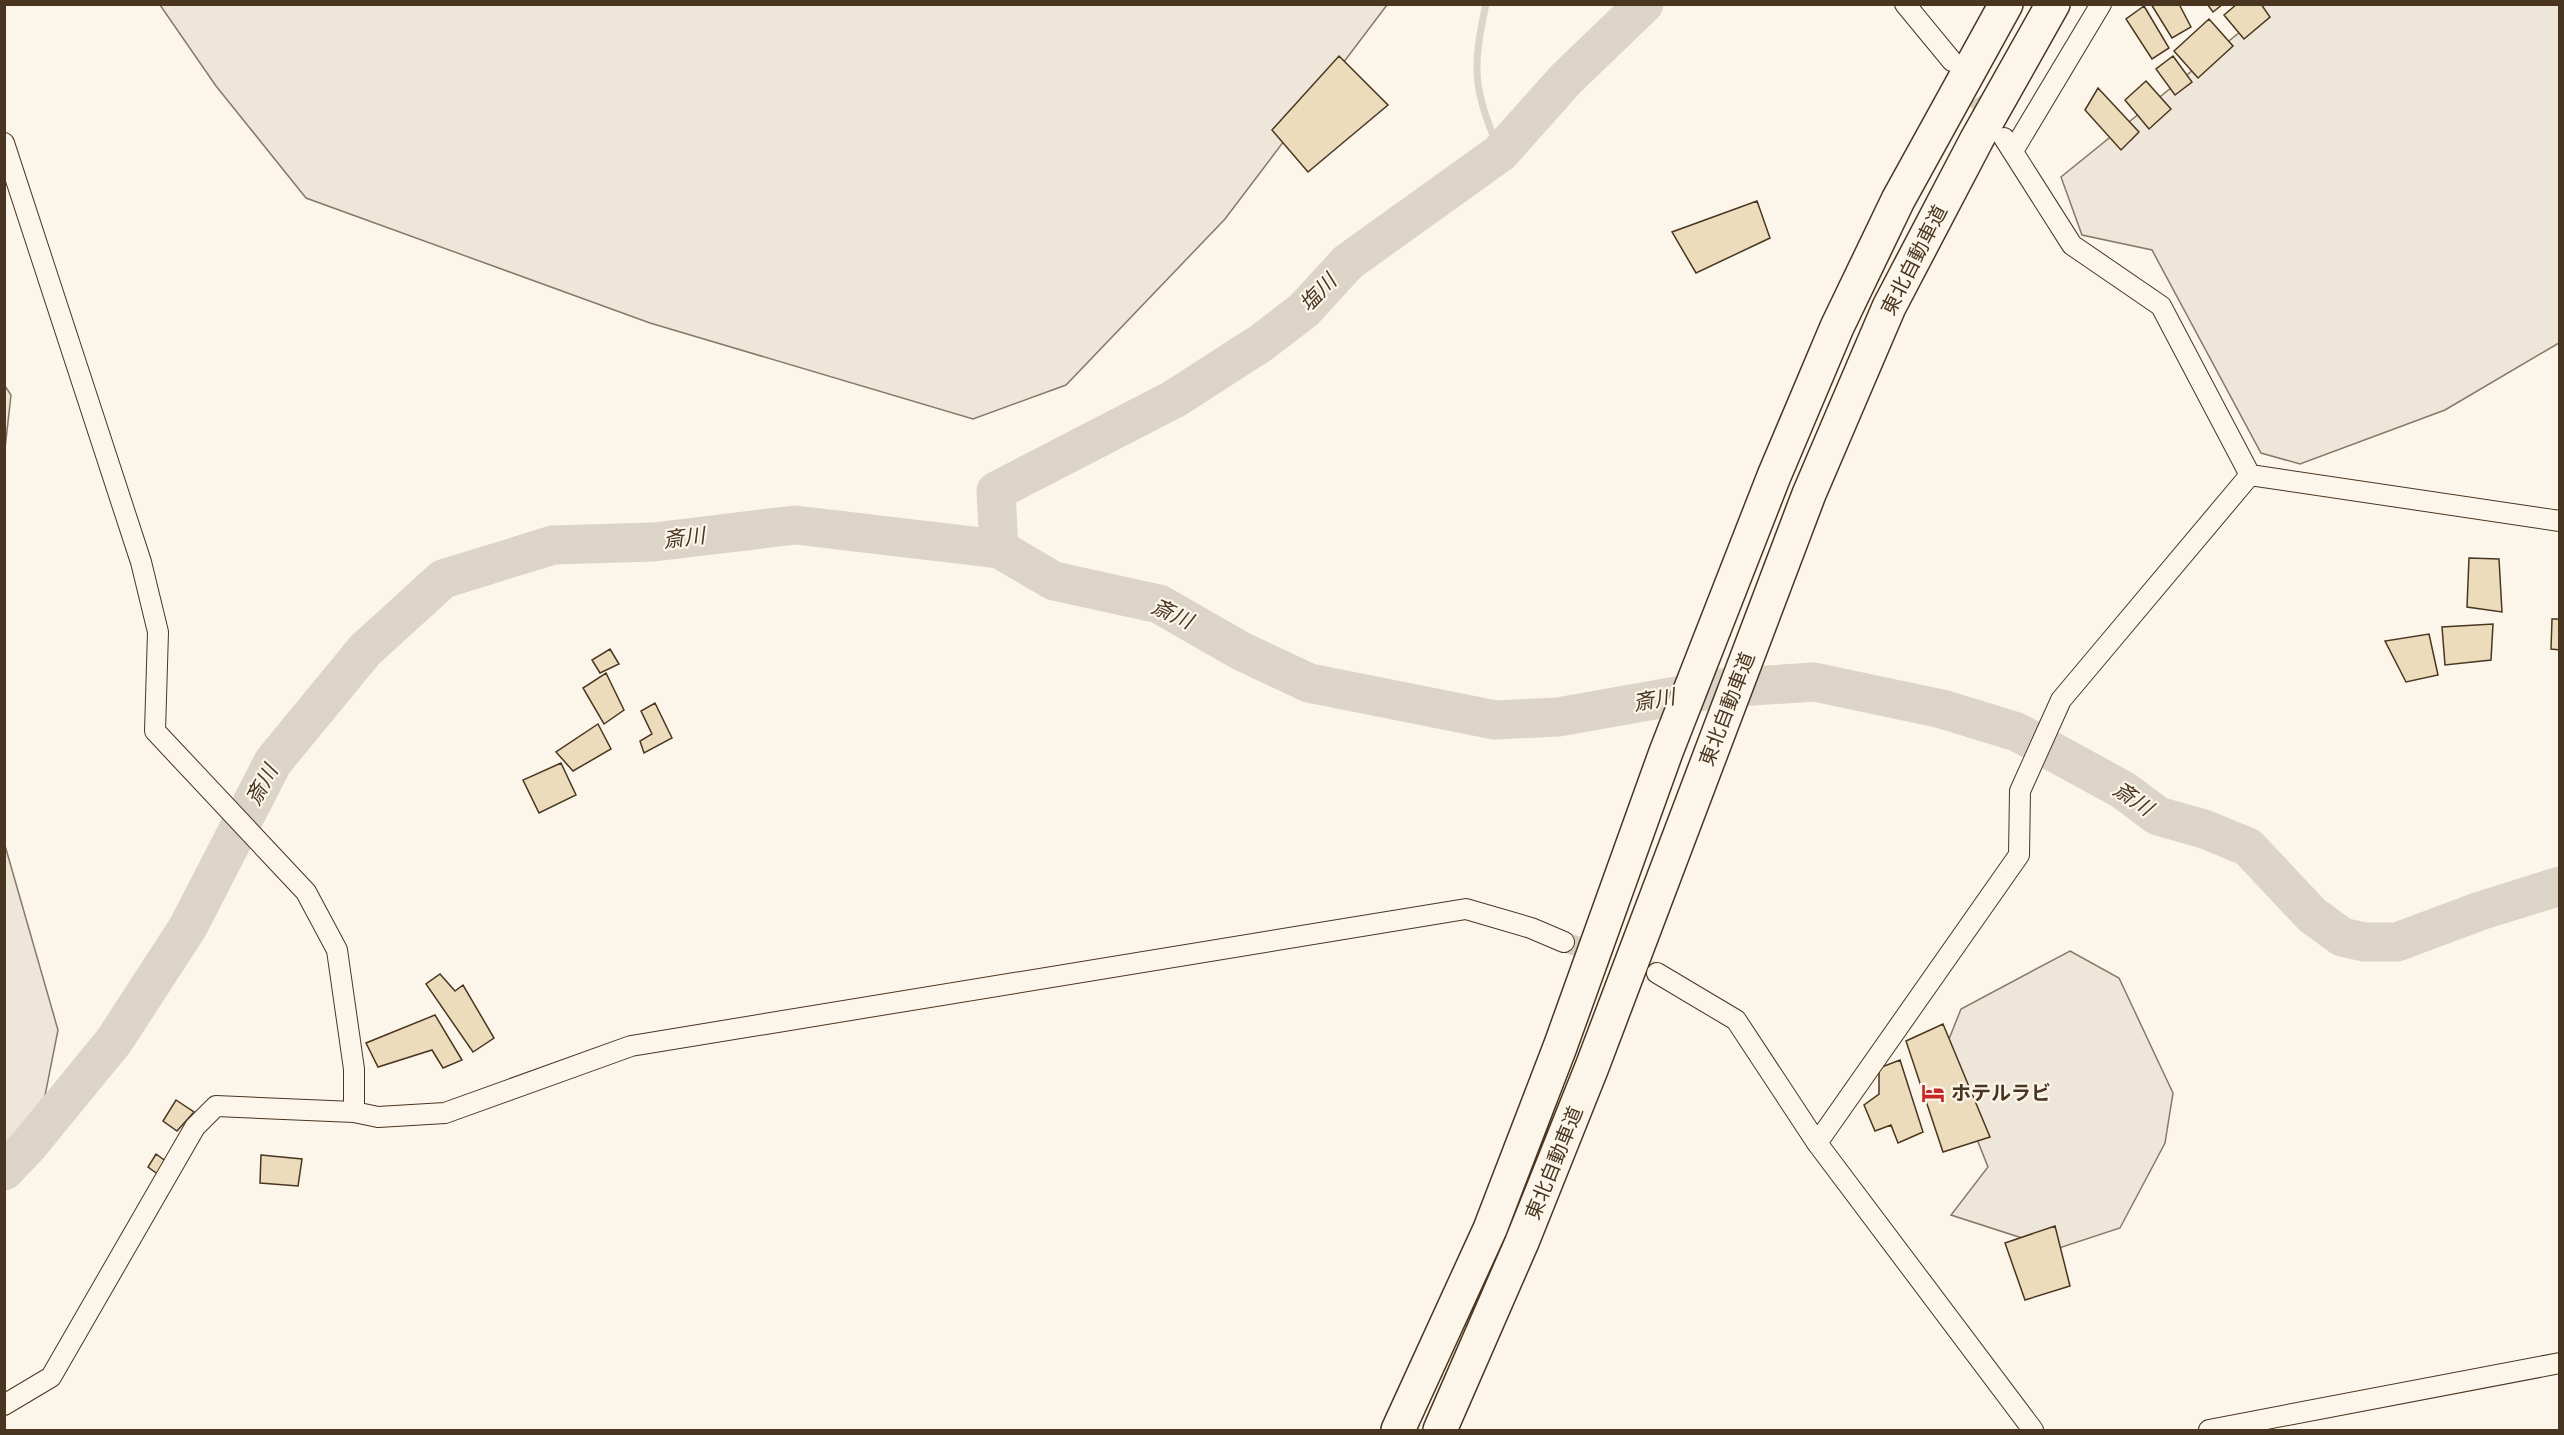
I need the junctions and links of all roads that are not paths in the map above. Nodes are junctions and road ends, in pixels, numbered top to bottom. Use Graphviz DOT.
graph roads {
  1 [pos="1905,4"];
  2 [pos="2006,4"];
  3 [pos="2054,4"];
  4 [pos="2101,4"];
  5 [pos="1952,61"];
  6 [pos="4,143"];
  7 [pos="2250,475"];
  8 [pos="2559,521"];
  9 [pos="1564,942"];
  10 [pos="1657,973"];
  11 [pos="354,1112"];
  12 [pos="1817,1143"];
  13 [pos="2559,1363"];
  14 [pos="4,1405"];
  15 [pos="1398,1431"];
  16 [pos="1440,1431"];
  17 [pos="2033,1431"];
  18 [pos="2209,1431"];
  1 -- 5 [label="street"];
  2 -- 15 [label="highway, 東北自動車道"];
  3 -- 16 [label="highway, 東北自動車道"];
  4 -- 7 [label="street"];
  6 -- 11 [label="street"];
  7 -- 8 [label="street"];
  7 -- 12 [label="street"];
  9 -- 11 [label="street"];
  10 -- 12 [label="street"];
  11 -- 14 [label="street"];
  12 -- 17 [label="street"];
  13 -- 18 [label="street"];
}
